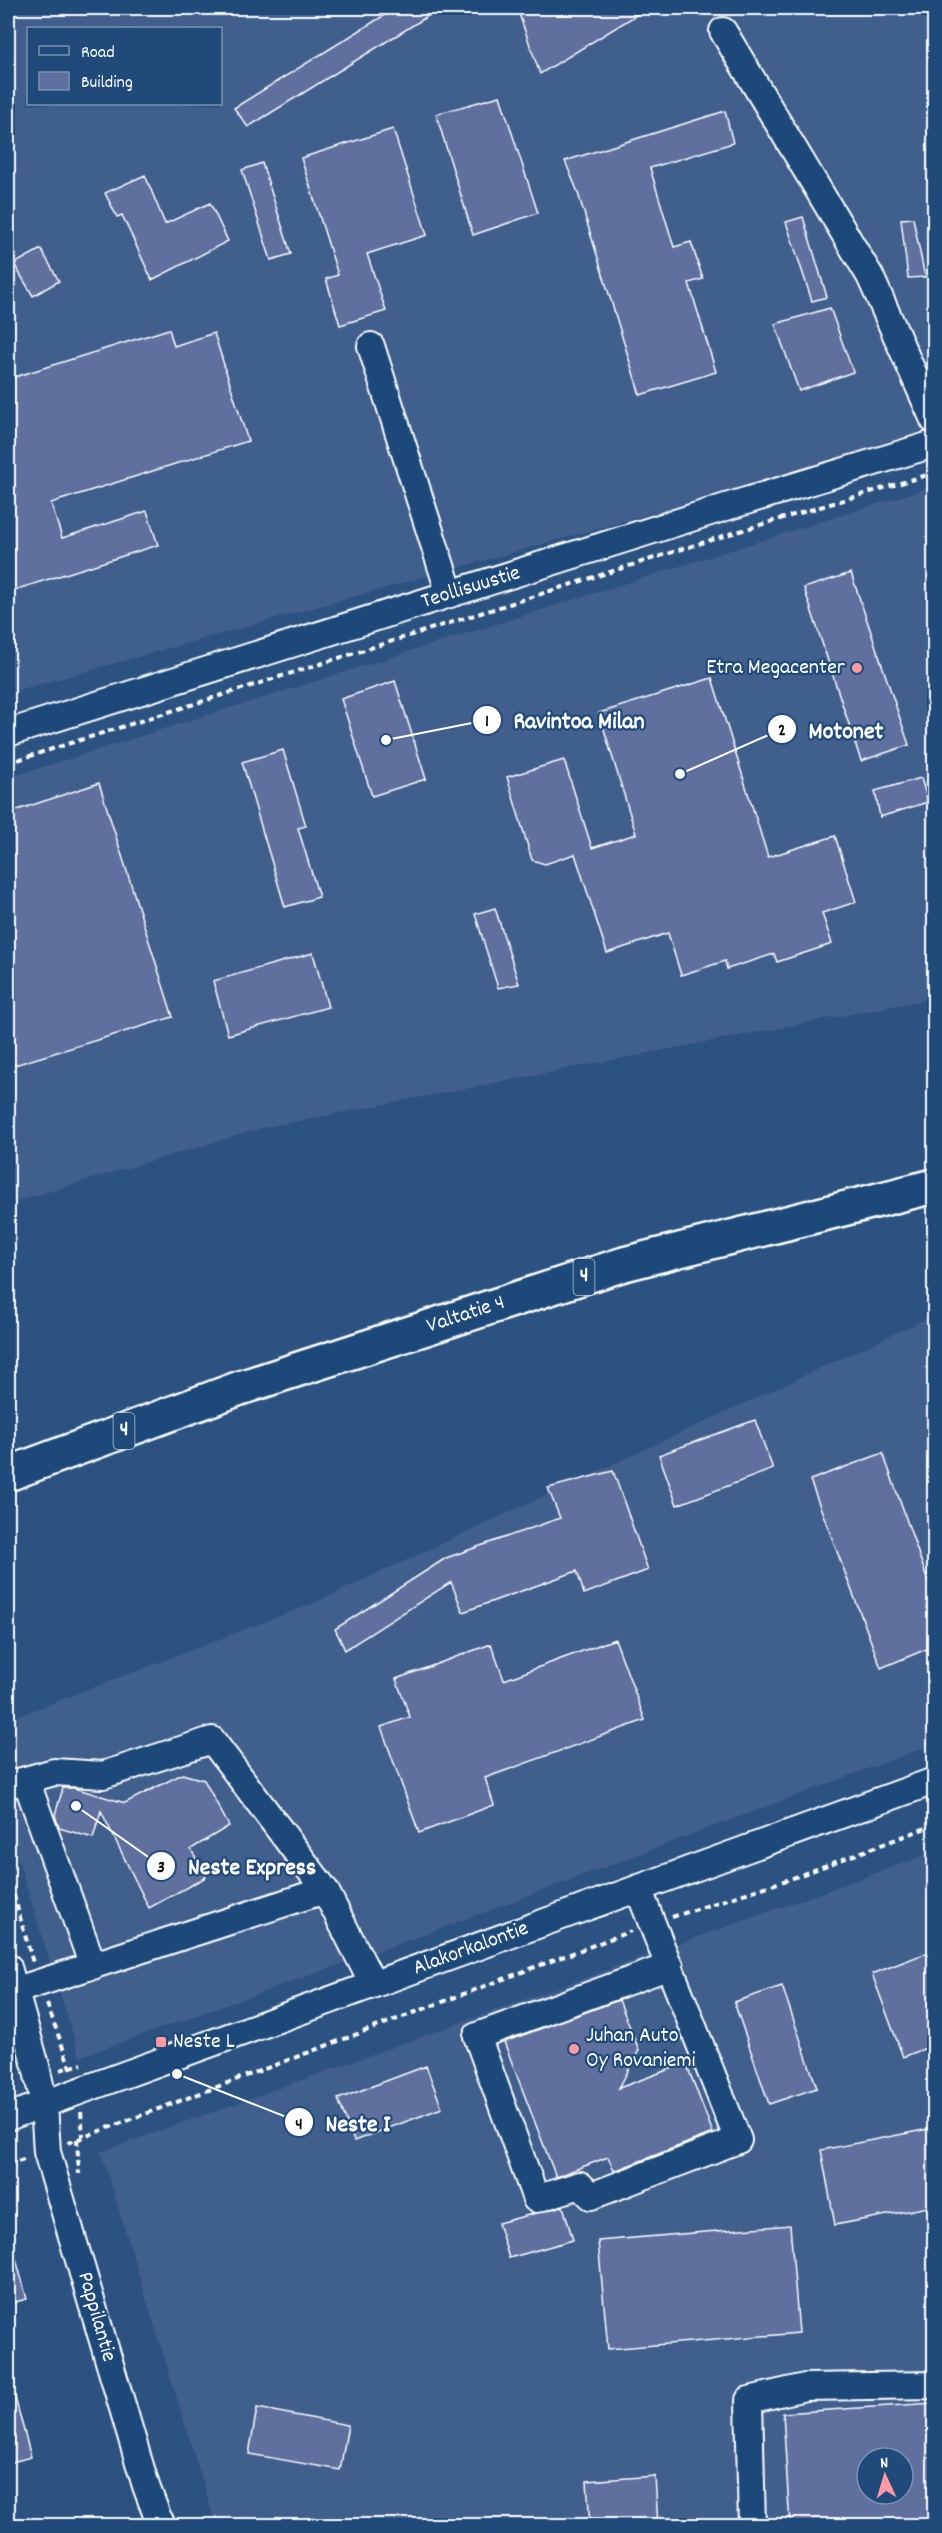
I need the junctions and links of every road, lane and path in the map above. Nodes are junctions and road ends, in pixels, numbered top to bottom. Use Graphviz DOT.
graph roads {
  1 [pos="723,32"];
  2 [pos="371,346"];
  3 [pos="934,420"];
  4 [pos="934,444"];
  5 [pos="934,472"];
  6 [pos="450,594"];
  7 [pos="8,733"];
  8 [pos="8,763"];
  9 [pos="934,1186"];
  10 [pos="8,1474"];
  11 [pos="934,1781"];
  12 [pos="17,1783"];
  13 [pos="934,1825"];
  14 [pos="638,1888"];
  15 [pos="326,1890"];
  16 [pos="653,1923"];
  17 [pos="93,1966"];
  18 [pos="670,1966"];
  19 [pos="11,1979"];
  20 [pos="373,1984"];
  21 [pos="44,2104"];
  22 [pos="8,2117"];
  23 [pos="77,2139"];
  24 [pos="934,2385"];
  25 [pos="156,2523"];
  26 [pos="752,2526"];
  1 -- 3 [label="street"];
  2 -- 6 [label="street"];
  4 -- 6 [label="street, Teollisuustie"];
  5 -- 8 [label="path"];
  6 -- 7 [label="street, Teollisuustie"];
  9 -- 10 [label="highway, Valtatie 4 / 4"];
  11 -- 14 [label="street, Alakorkalontie"];
  12 -- 15 [label="street"];
  12 -- 17 [label="street"];
  13 -- 16 [label="path, Alakorkalontie"];
  14 -- 16 [label="street"];
  14 -- 20 [label="street, Alakorkalontie"];
  15 -- 17 [label="street"];
  15 -- 20 [label="street"];
  16 -- 18 [label="street"];
  16 -- 23 [label="path, Alakorkalontie"];
  17 -- 19 [label="street"];
  18 -- 18 [label="street"];
  19 -- 21 [label="street, Pappilantie"];
  20 -- 21 [label="street, Alakorkalontie"];
  21 -- 22 [label="street, Alakorkalontie"];
  21 -- 25 [label="street, Pappilantie"];
  24 -- 26 [label="street"];
}
